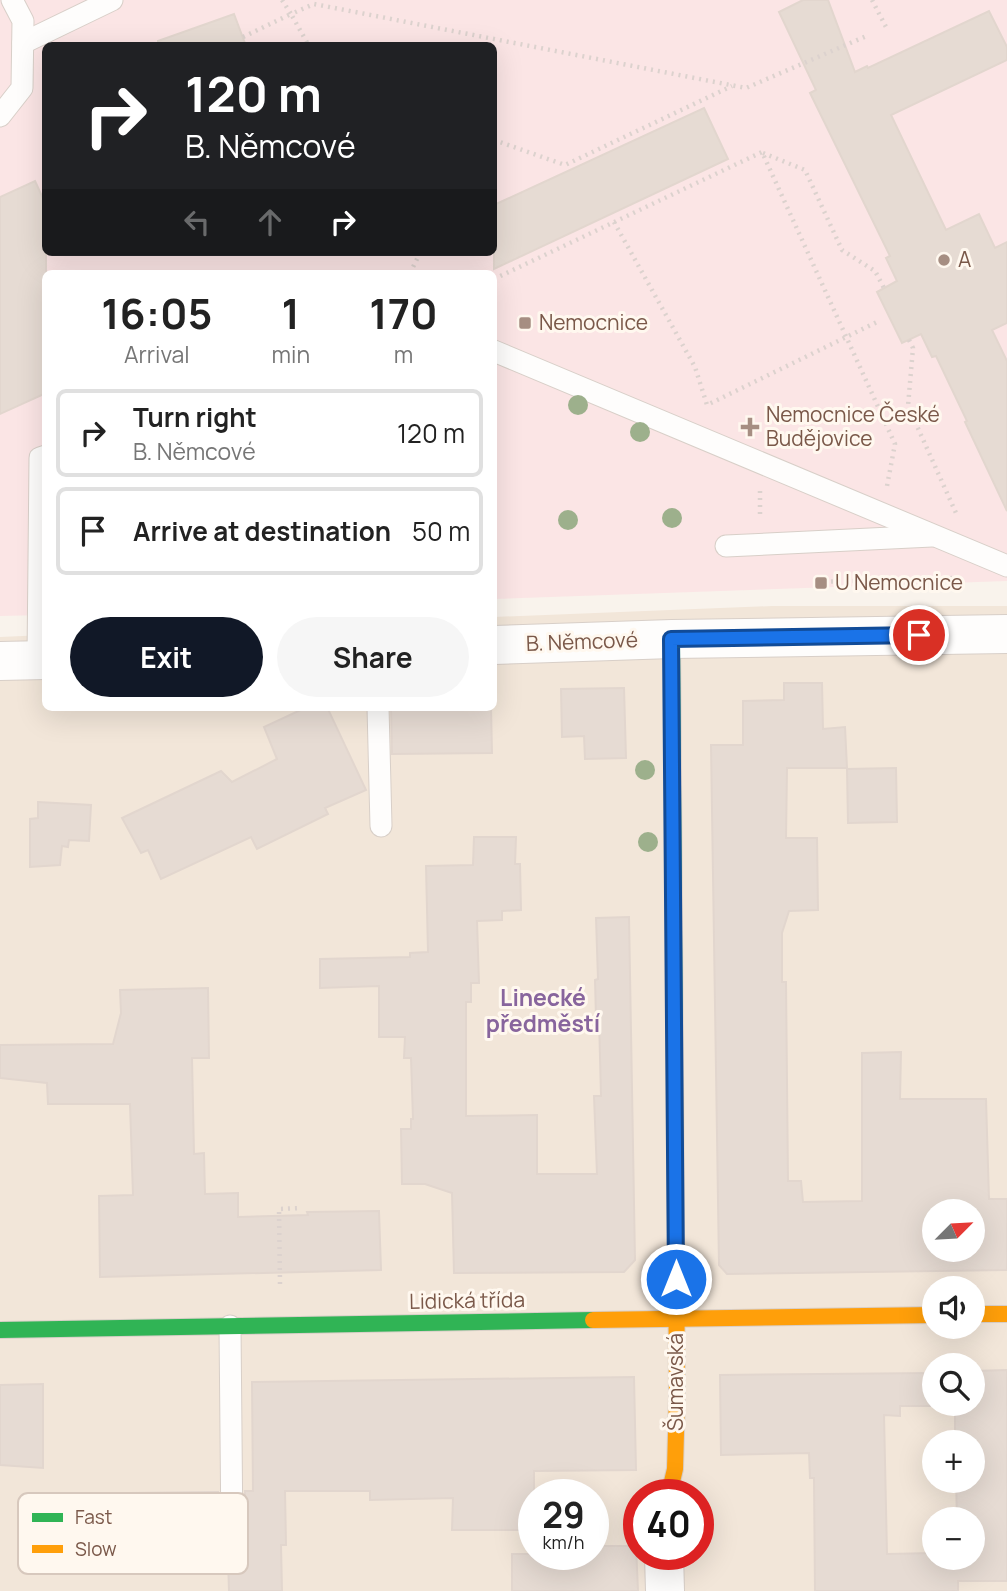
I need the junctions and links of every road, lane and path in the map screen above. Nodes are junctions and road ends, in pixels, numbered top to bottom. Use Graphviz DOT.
graph roads {
  1 [pos="12,0"];
  2 [pos="112,0"];
  3 [pos="282,0"];
  4 [pos="872,0"];
  5 [pos="315,2"];
  6 [pos="291,14"];
  7 [pos="886,27"];
  8 [pos="869,35"];
  9 [pos="243,37"];
  10 [pos="307,42"];
  11 [pos="23,43"];
  12 [pos="732,86"];
  13 [pos="0,116"];
  14 [pos="497,141"];
  15 [pos="762,152"];
  16 [pos="614,222"];
  17 [pos="497,278"];
  18 [pos="884,288"];
  19 [pos="877,322"];
  20 [pos="847,337"];
  21 [pos="909,340"];
  22 [pos="497,352"];
  23 [pos="42,457"];
  24 [pos="760,480"];
  25 [pos="885,494"];
  26 [pos="957,514"];
  27 [pos="760,521"];
  28 [pos="937,535"];
  29 [pos="726,546"];
  30 [pos="1007,566"];
  31 [pos="960,578"];
  32 [pos="817,582"];
  33 [pos="1007,634"];
  34 [pos="671,639"];
  35 [pos="497,645"];
  36 [pos="42,660"];
  37 [pos="0,661"];
  38 [pos="378,711"];
  39 [pos="381,826"];
  40 [pos="300,1208"];
  41 [pos="280,1284"];
  42 [pos="985,1314"];
  43 [pos="1007,1314"];
  44 [pos="922,1315"];
  45 [pos="676,1319"];
  46 [pos="230,1326"];
  47 [pos="0,1330"];
  48 [pos="672,1479"];
  49 [pos="232,1493"];
  50 [pos="664,1570"];
  51 [pos="665,1591"];
  1 -- 11 [label="lane"];
  2 -- 11 [label="lane"];
  3 -- 6 [label="path"];
  4 -- 7 [label="path"];
  5 -- 6 [label="path"];
  5 -- 12 [label="path"];
  6 -- 9 [label="path"];
  6 -- 10 [label="path"];
  8 -- 12 [label="path"];
  11 -- 13 [label="lane"];
  12 -- 14 [label="path"];
  15 -- 16 [label="path"];
  15 -- 18 [label="path"];
  15 -- 20 [label="path"];
  16 -- 17 [label="path"];
  16 -- 20 [label="path"];
  19 -- 20 [label="path"];
  20 -- 25 [label="path"];
  21 -- 26 [label="path"];
  22 -- 28 [label="lane"];
  23 -- 36 [label="lane"];
  24 -- 27 [label="path"];
  28 -- 29 [label="lane"];
  28 -- 30 [label="lane"];
  31 -- 32 [label="path"];
  33 -- 34 [label="street, B. Němcové"];
  34 -- 35 [label="street, B. Němcové"];
  34 -- 45 [label="street, Šumavská"];
  36 -- 37 [label="street"];
  38 -- 39 [label="lane"];
  40 -- 41 [label="path"];
  42 -- 43 [label="street"];
  44 -- 45 [label="street, Lidická třída"];
  45 -- 46 [label="street, Lidická třída"];
  45 -- 48 [label="street, Šumavská"];
  46 -- 47 [label="street, Lidická třída"];
  46 -- 49 [label="lane"];
  50 -- 51 [label="street"];
}
